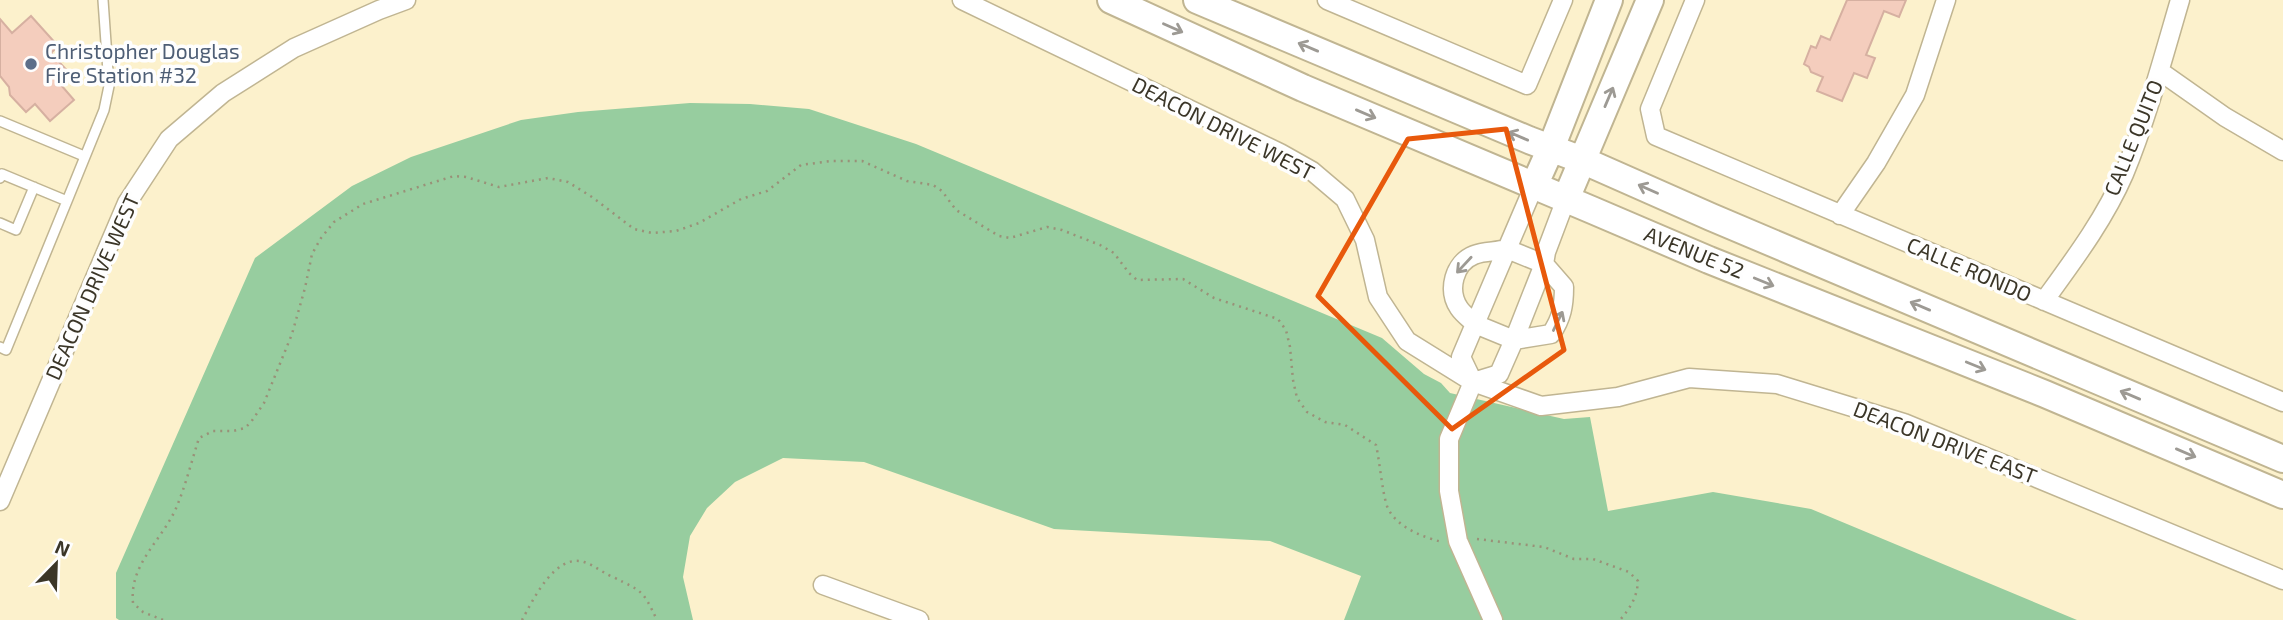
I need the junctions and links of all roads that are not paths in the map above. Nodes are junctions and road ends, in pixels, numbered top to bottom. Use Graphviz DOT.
graph roads {
  1 [pos="103,0"];
  2 [pos="407,0"];
  3 [pos="962,0"];
  4 [pos="1111,0"];
  5 [pos="1197,0"];
  6 [pos="1327,0"];
  7 [pos="1563,0"];
  8 [pos="1609,0"];
  9 [pos="1650,0"];
  10 [pos="1695,0"];
  11 [pos="1946,0"];
  12 [pos="2180,0"];
  13 [pos="1354,5"];
  14 [pos="2161,72"];
  15 [pos="0,121"];
  16 [pos="1551,148"];
  17 [pos="2283,151"];
  18 [pos="84,156"];
  19 [pos="1582,160"];
  20 [pos="0,178"];
  21 [pos="1534,186"];
  22 [pos="34,187"];
  23 [pos="1566,199"];
  24 [pos="67,201"];
  25 [pos="1840,215"];
  26 [pos="0,223"];
  27 [pos="1507,249"];
  28 [pos="1544,264"];
  29 [pos="2044,301"];
  30 [pos="1475,324"];
  31 [pos="1514,340"];
  32 [pos="0,347"];
  33 [pos="1473,382"];
  34 [pos="2283,402"];
  35 [pos="2283,460"];
  36 [pos="2283,495"];
  37 [pos="0,501"];
  38 [pos="2283,580"];
  39 [pos="823,585"];
  40 [pos="919,620"];
  41 [pos="1493,620"];
  1 -- 18 [label="lane"];
  2 -- 37 [label="street, DEACON DRIVE WEST"];
  3 -- 33 [label="street, DEACON DRIVE WEST"];
  4 -- 21 [label="main road, AVENUE 52, one-way"];
  16 -- 5 [label="main road, AVENUE 52, one-way"];
  6 -- 13 [label="street"];
  7 -- 13 [label="street"];
  8 -- 16 [label="main road"];
  19 -- 9 [label="main road, one-way"];
  10 -- 25 [label="street, CALLE RONDO"];
  11 -- 25 [label="street"];
  12 -- 14 [label="street, CALLE QUITO"];
  14 -- 17 [label="street"];
  14 -- 29 [label="street, CALLE QUITO"];
  15 -- 18 [label="lane"];
  16 -- 19 [label="main road, AVENUE 52"];
  16 -- 21 [label="main road"];
  18 -- 24 [label="lane"];
  19 -- 23 [label="main road"];
  35 -- 19 [label="main road, AVENUE 52, one-way"];
  20 -- 22 [label="lane"];
  21 -- 23 [label="main road, AVENUE 52"];
  21 -- 27 [label="street"];
  22 -- 24 [label="lane"];
  22 -- 26 [label="lane"];
  23 -- 28 [label="street"];
  23 -- 36 [label="main road, AVENUE 52, one-way"];
  24 -- 32 [label="lane"];
  25 -- 29 [label="street, CALLE RONDO"];
  27 -- 28 [label="street"];
  27 -- 30 [label="street"];
  27 -- 30 [label="street, one-way"];
  28 -- 31 [label="street"];
  31 -- 28 [label="street, one-way"];
  29 -- 34 [label="street, CALLE RONDO"];
  30 -- 31 [label="street"];
  30 -- 33 [label="street"];
  31 -- 33 [label="street"];
  33 -- 38 [label="street, DEACON DRIVE EAST"];
  33 -- 41 [label="street"];
  39 -- 40 [label="street"];
}
